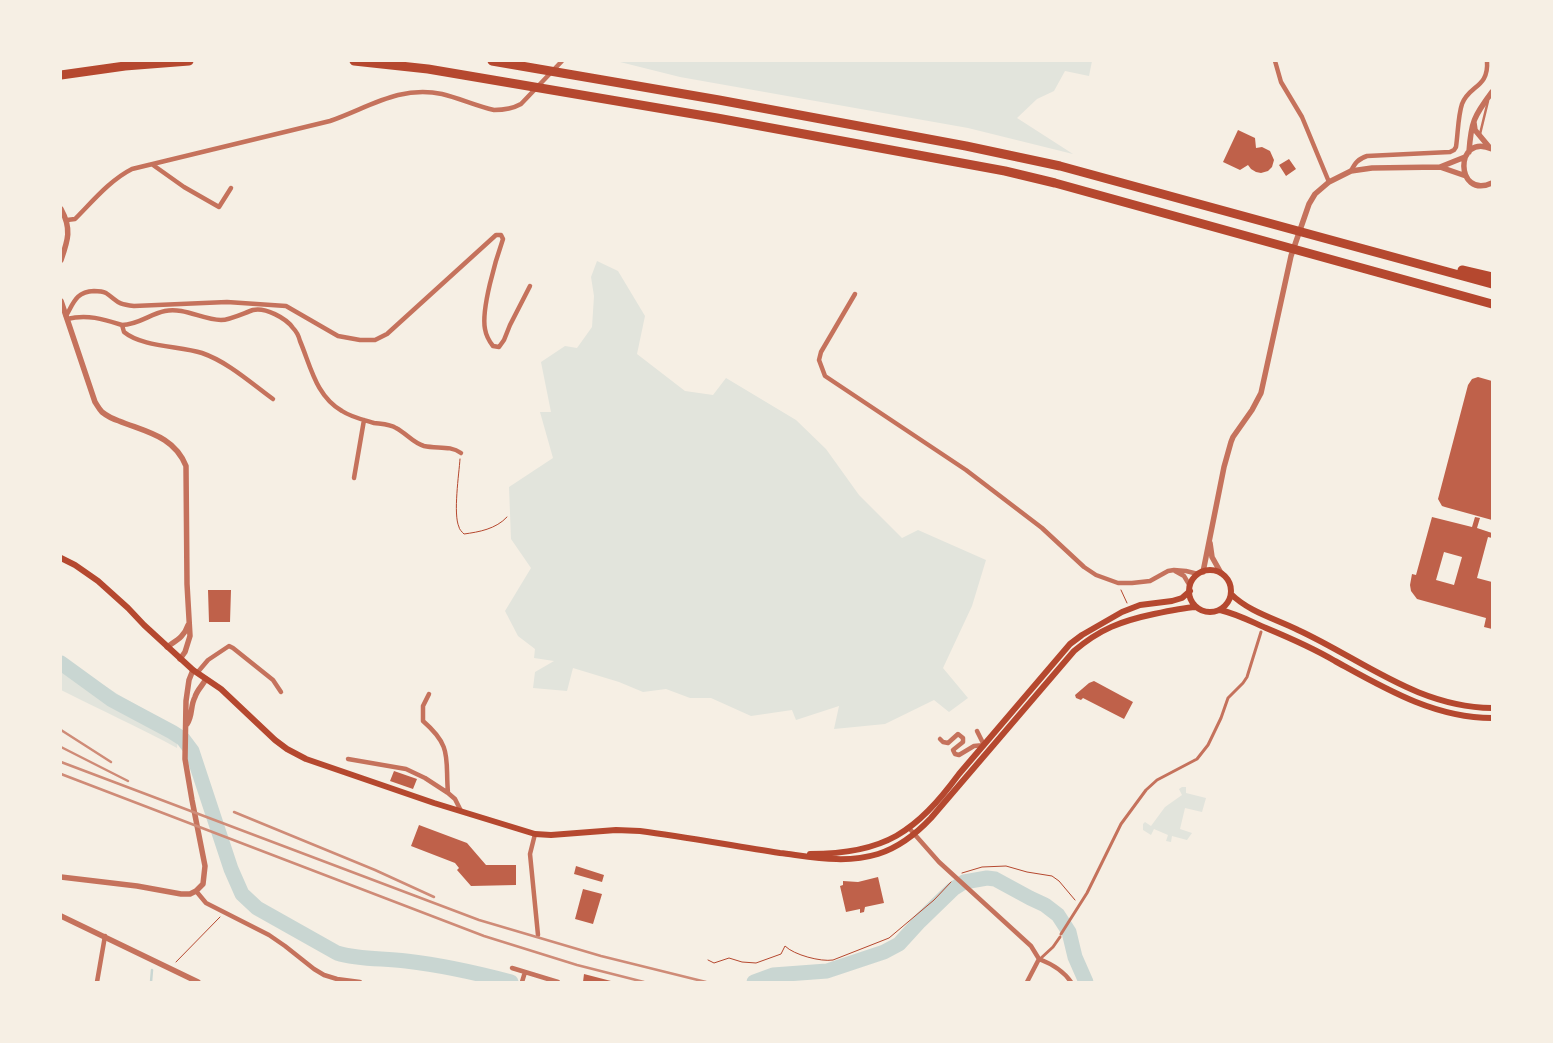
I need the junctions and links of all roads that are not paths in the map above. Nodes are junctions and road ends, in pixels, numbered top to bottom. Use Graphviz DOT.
graph roads {
  1 [pos="190,61"];
  2 [pos="354,61"];
  3 [pos="492,61"];
  4 [pos="562,61"];
  5 [pos="1275,61"];
  6 [pos="1487,61"];
  7 [pos="61,75"];
  8 [pos="1491,93"];
  9 [pos="1473,120"];
  10 [pos="1480,136"];
  11 [pos="1491,149"];
  12 [pos="1467,154"];
  13 [pos="153,165"];
  14 [pos="1440,167"];
  15 [pos="1351,171"];
  16 [pos="1466,176"];
  17 [pos="1329,182"];
  18 [pos="1492,183"];
  19 [pos="231,188"];
  20 [pos="61,209"];
  21 [pos="67,220"];
  22 [pos="1366,250"];
  23 [pos="61,260"];
  24 [pos="1492,277"];
  25 [pos="1492,284"];
  26 [pos="530,286"];
  27 [pos="856,294"];
  28 [pos="61,302"];
  29 [pos="1492,304"];
  30 [pos="67,317"];
  31 [pos="122,325"];
  32 [pos="273,399"];
  33 [pos="364,420"];
  34 [pos="461,453"];
  35 [pos="354,478"];
  36 [pos="1210,539"];
  37 [pos="61,558"];
  38 [pos="1174,570"];
  39 [pos="1200,573"];
  40 [pos="1221,573"];
  41 [pos="1190,589"];
  42 [pos="1231,594"];
  43 [pos="1155,603"];
  44 [pos="1196,607"];
  45 [pos="1220,610"];
  46 [pos="1148,616"];
  47 [pos="188,623"];
  48 [pos="1261,632"];
  49 [pos="167,647"];
  50 [pos="180,659"];
  51 [pos="195,672"];
  52 [pos="206,679"];
  53 [pos="281,692"];
  54 [pos="429,694"];
  55 [pos="1492,708"];
  56 [pos="1492,718"];
  57 [pos="187,724"];
  58 [pos="977,731"];
  59 [pos="940,739"];
  60 [pos="984,745"];
  61 [pos="348,759"];
  62 [pos="978,764"];
  63 [pos="959,774"];
  64 [pos="966,779"];
  65 [pos="448,793"];
  66 [pos="461,812"];
  67 [pos="909,828"];
  68 [pos="535,834"];
  69 [pos="914,835"];
  70 [pos="792,854"];
  71 [pos="61,878"];
  72 [pos="196,891"];
  73 [pos="61,916"];
  74 [pos="538,935"];
  75 [pos="105,936"];
  76 [pos="1039,960"];
  77 [pos="512,968"];
  78 [pos="523,977"];
  79 [pos="97,982"];
  80 [pos="198,982"];
  81 [pos="360,982"];
  82 [pos="558,982"];
  83 [pos="1027,982"];
  84 [pos="1071,982"];
  1 -- 7 [label="highway"];
  2 -- 29 [label="highway"];
  3 -- 22 [label="highway"];
  4 -- 13 [label="street"];
  5 -- 17 [label="street"];
  6 -- 15 [label="street"];
  8 -- 9 [label="street"];
  8 -- 10 [label="lane"];
  9 -- 10 [label="street"];
  9 -- 12 [label="street"];
  10 -- 11 [label="street"];
  11 -- 12 [label="street"];
  12 -- 14 [label="street"];
  12 -- 16 [label="street"];
  13 -- 19 [label="street"];
  13 -- 21 [label="street"];
  14 -- 15 [label="street"];
  14 -- 16 [label="street"];
  15 -- 17 [label="street"];
  16 -- 18 [label="street"];
  17 -- 36 [label="street"];
  20 -- 21 [label="street"];
  21 -- 23 [label="street"];
  22 -- 24 [label="highway"];
  22 -- 25 [label="highway"];
  26 -- 30 [label="street"];
  27 -- 38 [label="street"];
  28 -- 30 [label="street"];
  30 -- 31 [label="street"];
  30 -- 47 [label="street"];
  31 -- 32 [label="street"];
  31 -- 33 [label="street"];
  33 -- 34 [label="street"];
  33 -- 35 [label="street"];
  36 -- 39 [label="street"];
  36 -- 40 [label="street"];
  37 -- 49 [label="main road"];
  38 -- 39 [label="street"];
  38 -- 41 [label="street"];
  39 -- 40 [label="main road"];
  39 -- 41 [label="main road"];
  40 -- 42 [label="main road"];
  41 -- 43 [label="main road"];
  41 -- 44 [label="main road"];
  42 -- 45 [label="main road"];
  42 -- 55 [label="main road"];
  43 -- 46 [label="main road"];
  43 -- 60 [label="main road"];
  44 -- 45 [label="main road"];
  44 -- 46 [label="main road"];
  45 -- 56 [label="main road"];
  46 -- 62 [label="main road"];
  47 -- 49 [label="street"];
  47 -- 50 [label="street"];
  48 -- 76 [label="street"];
  49 -- 50 [label="main road"];
  50 -- 51 [label="main road"];
  51 -- 52 [label="main road"];
  51 -- 53 [label="street"];
  51 -- 57 [label="street"];
  52 -- 57 [label="street"];
  52 -- 66 [label="main road"];
  54 -- 65 [label="street"];
  57 -- 72 [label="street"];
  58 -- 60 [label="street"];
  59 -- 60 [label="street"];
  60 -- 62 [label="main road"];
  60 -- 63 [label="main road"];
  61 -- 65 [label="street"];
  62 -- 64 [label="main road"];
  63 -- 64 [label="main road"];
  63 -- 67 [label="main road"];
  64 -- 69 [label="main road"];
  65 -- 66 [label="street"];
  66 -- 68 [label="main road"];
  67 -- 69 [label="street"];
  67 -- 70 [label="main road"];
  68 -- 70 [label="main road"];
  68 -- 74 [label="street"];
  69 -- 70 [label="main road"];
  69 -- 76 [label="street"];
  71 -- 72 [label="street"];
  72 -- 81 [label="street"];
  73 -- 75 [label="street"];
  75 -- 79 [label="street"];
  75 -- 80 [label="street"];
  76 -- 83 [label="street"];
  76 -- 84 [label="street"];
  77 -- 78 [label="street"];
  78 -- 82 [label="street"];
}
